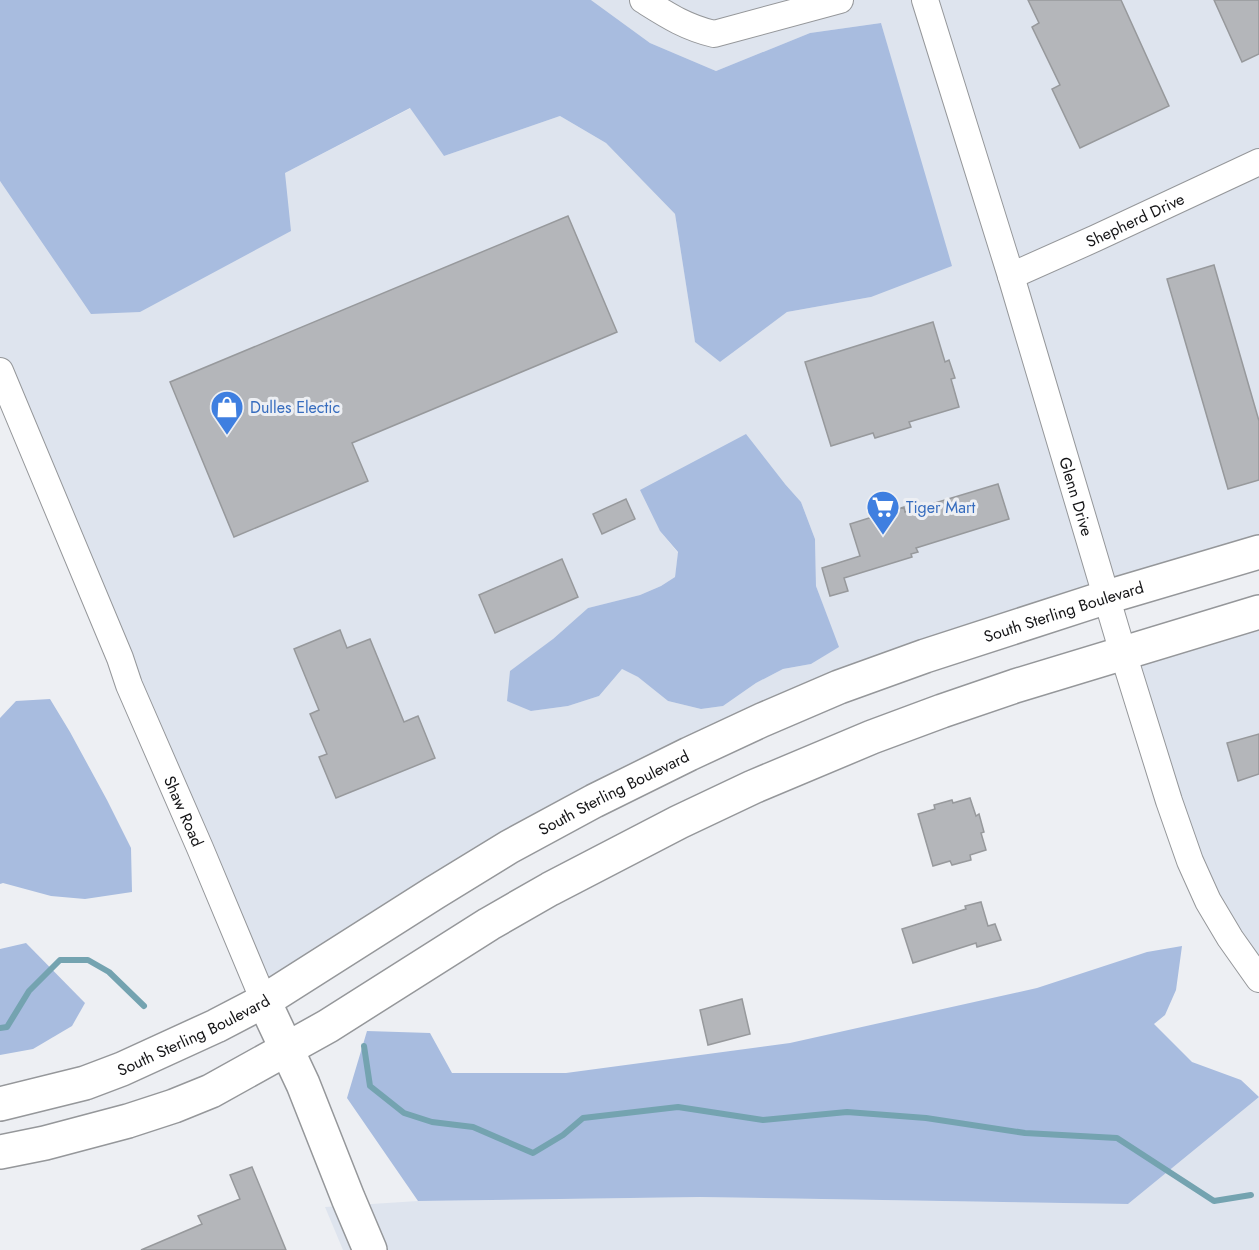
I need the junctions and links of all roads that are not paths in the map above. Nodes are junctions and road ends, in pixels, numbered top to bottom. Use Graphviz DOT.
graph roads {
  1 [pos="643,0"];
  2 [pos="840,0"];
  3 [pos="926,0"];
  4 [pos="1259,162"];
  5 [pos="1011,276"];
  6 [pos="0,371"];
  7 [pos="1259,552"];
  8 [pos="1107,597"];
  9 [pos="1259,612"];
  10 [pos="1123,653"];
  11 [pos="1259,979"];
  12 [pos="264,1001"];
  13 [pos="286,1050"];
  14 [pos="0,1104"];
  15 [pos="0,1152"];
  16 [pos="370,1250"];
  1 -- 2 [label="street"];
  3 -- 5 [label="street, Glenn Drive"];
  4 -- 5 [label="street, Shepherd Drive"];
  5 -- 8 [label="street, Glenn Drive"];
  6 -- 12 [label="street, Shaw Road"];
  7 -- 8 [label="main road, South Sterling Boulevard"];
  8 -- 10 [label="street, Glenn Drive"];
  8 -- 12 [label="main road, South Sterling Boulevard"];
  9 -- 10 [label="main road"];
  10 -- 11 [label="street, Glenn Drive"];
  10 -- 13 [label="main road"];
  12 -- 13 [label="main road, Shaw Road"];
  12 -- 14 [label="main road, South Sterling Boulevard"];
  13 -- 15 [label="main road"];
  13 -- 16 [label="main road, Shaw Road"];
}
